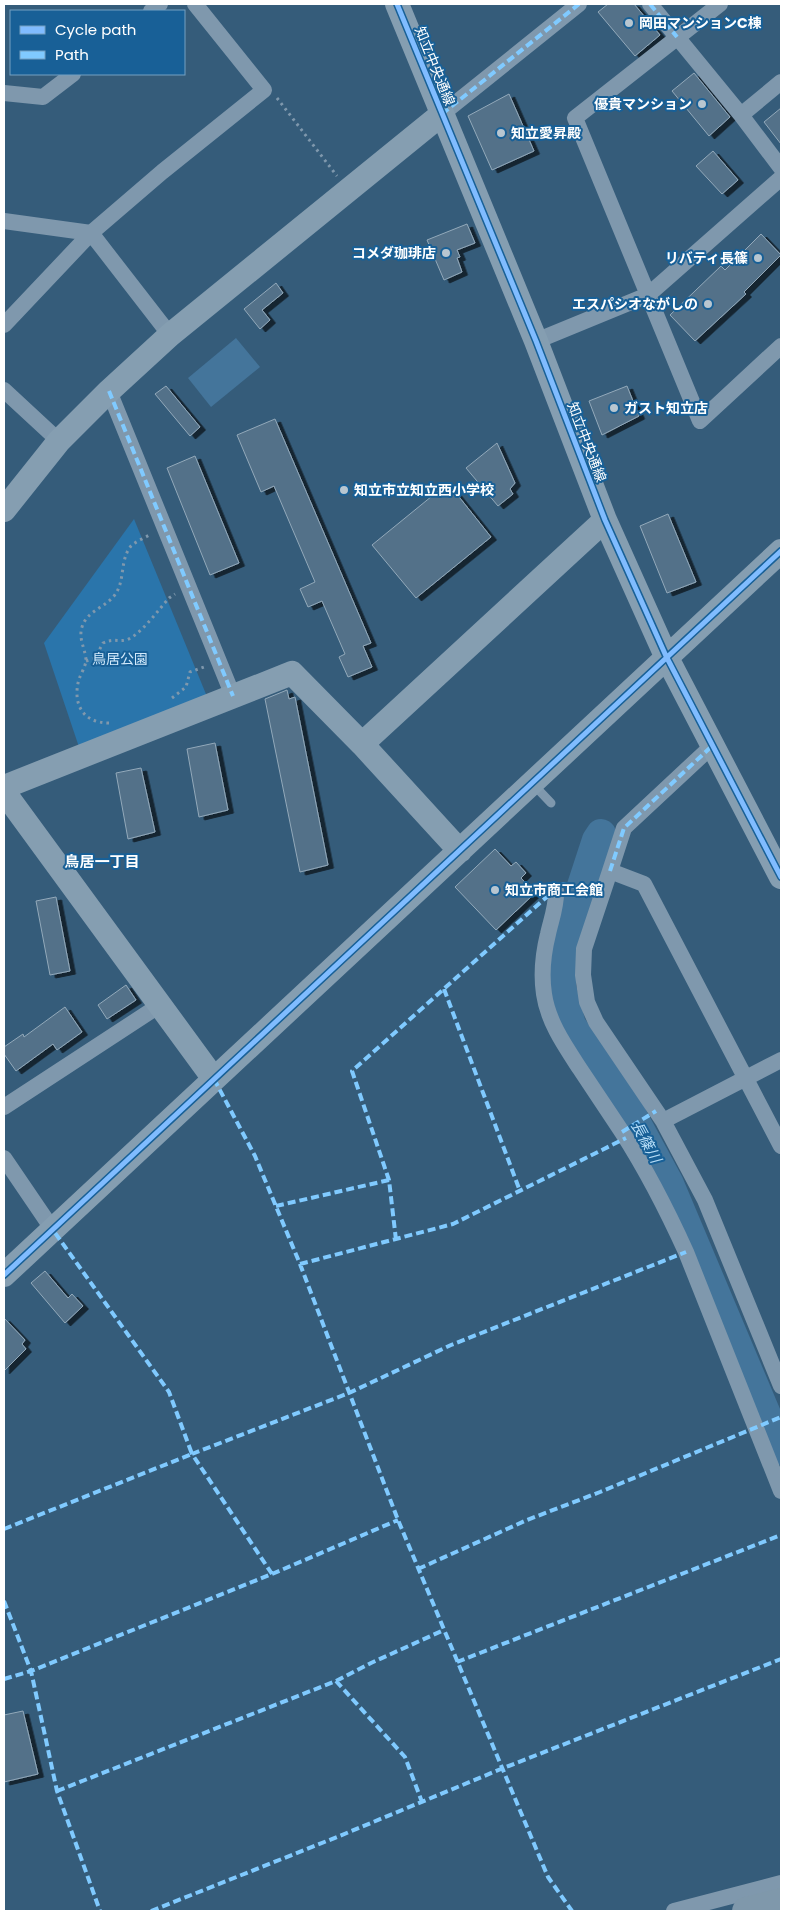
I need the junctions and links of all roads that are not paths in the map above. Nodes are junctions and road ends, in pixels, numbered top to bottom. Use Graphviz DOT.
graph roads {
  1 [pos="195,4"];
  2 [pos="579,4"];
  3 [pos="650,4"];
  4 [pos="720,4"];
  5 [pos="404,7"];
  6 [pos="677,37"];
  7 [pos="72,75"];
  8 [pos="781,82"];
  9 [pos="4,93"];
  10 [pos="442,114"];
  11 [pos="741,115"];
  12 [pos="781,168"];
  13 [pos="781,178"];
  14 [pos="4,221"];
  15 [pos="91,233"];
  16 [pos="648,295"];
  17 [pos="4,326"];
  18 [pos="170,335"];
  19 [pos="536,341"];
  20 [pos="781,346"];
  21 [pos="4,390"];
  22 [pos="109,391"];
  23 [pos="59,441"];
  24 [pos="4,510"];
  25 [pos="605,520"];
  26 [pos="781,551"];
  27 [pos="666,656"];
  28 [pos="233,696"];
  29 [pos="362,744"];
  30 [pos="713,745"];
  31 [pos="532,783"];
  32 [pos="4,787"];
  33 [pos="4,792"];
  34 [pos="551,803"];
  35 [pos="460,851"];
  36 [pos="610,871"];
  37 [pos="781,877"];
  38 [pos="556,890"];
  39 [pos="160,1005"];
  40 [pos="781,1060"];
  41 [pos="214,1079"];
  42 [pos="746,1079"];
  43 [pos="4,1108"];
  44 [pos="663,1122"];
  45 [pos="781,1146"];
  46 [pos="4,1158"];
  47 [pos="52,1230"];
  48 [pos="4,1275"];
  49 [pos="781,1386"];
  50 [pos="781,1490"];
  51 [pos="781,1883"];
  52 [pos="781,1902"];
  53 [pos="703,1908"];
  54 [pos="674,1911"];
  55 [pos="746,1911"];
  1 -- 15 [label="street"];
  2 -- 10 [label="street"];
  3 -- 6 [label="street"];
  4 -- 6 [label="street"];
  5 -- 10 [label="street, 知立中央通線"];
  6 -- 11 [label="street"];
  6 -- 16 [label="street"];
  7 -- 9 [label="street"];
  8 -- 11 [label="street"];
  10 -- 18 [label="street"];
  10 -- 19 [label="street, 知立中央通線"];
  11 -- 12 [label="street"];
  13 -- 16 [label="street"];
  14 -- 15 [label="street"];
  15 -- 17 [label="street"];
  15 -- 18 [label="street"];
  16 -- 19 [label="street"];
  16 -- 20 [label="street"];
  18 -- 22 [label="street"];
  19 -- 25 [label="street, 知立中央通線"];
  21 -- 23 [label="street"];
  22 -- 23 [label="street"];
  22 -- 28 [label="street"];
  23 -- 24 [label="street"];
  25 -- 27 [label="street, 知立中央通線"];
  25 -- 29 [label="street"];
  26 -- 27 [label="street"];
  27 -- 30 [label="street, 知立中央通線"];
  27 -- 31 [label="street"];
  28 -- 29 [label="street"];
  28 -- 32 [label="street"];
  29 -- 35 [label="street"];
  30 -- 36 [label="street"];
  30 -- 37 [label="street, 知立中央通線"];
  31 -- 34 [label="lane"];
  31 -- 35 [label="street"];
  33 -- 39 [label="street"];
  35 -- 41 [label="street"];
  36 -- 42 [label="street"];
  36 -- 44 [label="street"];
  38 -- 50 [label="street"];
  39 -- 41 [label="street"];
  39 -- 43 [label="street"];
  40 -- 42 [label="street"];
  41 -- 47 [label="street"];
  42 -- 44 [label="street"];
  42 -- 45 [label="street"];
  44 -- 49 [label="street"];
  46 -- 47 [label="street"];
  47 -- 48 [label="street"];
  51 -- 53 [label="street"];
  52 -- 55 [label="highway"];
  53 -- 54 [label="street"];
}
